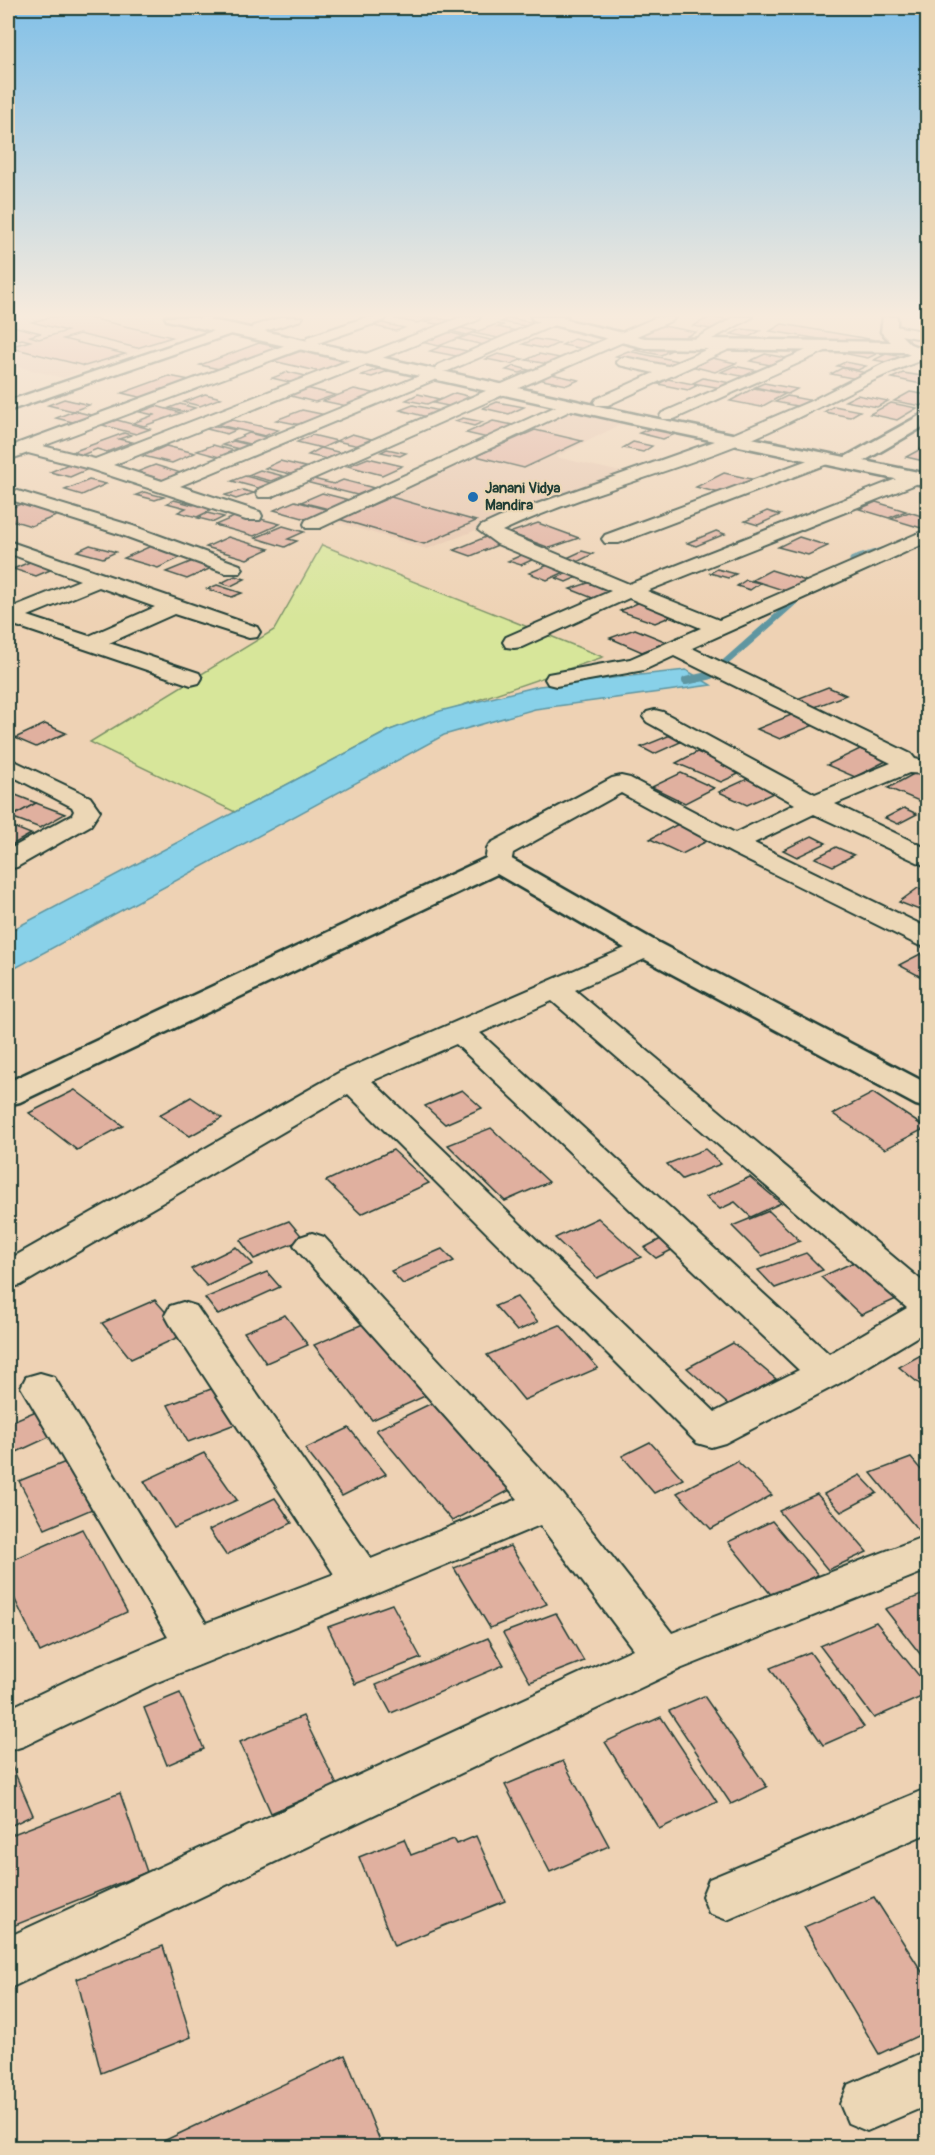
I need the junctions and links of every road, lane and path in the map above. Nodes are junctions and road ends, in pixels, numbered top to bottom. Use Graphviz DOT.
graph roads {
  1 [pos="101,418"];
  2 [pos="217,418"];
  3 [pos="331,418"];
  4 [pos="439,418"];
  5 [pos="543,418"];
  6 [pos="638,418"];
  7 [pos="674,418"];
  8 [pos="786,418"];
  9 [pos="924,418"];
  10 [pos="316,424"];
  11 [pos="339,430"];
  12 [pos="361,436"];
  13 [pos="742,437"];
  14 [pos="384,441"];
  15 [pos="26,447"];
  16 [pos="8,455"];
  17 [pos="456,459"];
  18 [pos="824,459"];
  19 [pos="851,460"];
  20 [pos="96,465"];
  21 [pos="923,477"];
  22 [pos="165,486"];
  23 [pos="8,493"];
  24 [pos="265,493"];
  25 [pos="253,516"];
  26 [pos="313,525"];
  27 [pos="927,535"];
  28 [pos="612,539"];
  29 [pos="13,553"];
  30 [pos="233,569"];
  31 [pos="96,581"];
  32 [pos="631,590"];
  33 [pos="173,607"];
  34 [pos="717,627"];
  35 [pos="249,632"];
  36 [pos="514,642"];
  37 [pos="92,644"];
  38 [pos="673,647"];
  39 [pos="191,678"];
  40 [pos="556,679"];
  41 [pos="655,717"];
  42 [pos="917,768"];
  43 [pos="11,771"];
  44 [pos="814,804"];
  45 [pos="741,847"];
  46 [pos="927,859"];
  47 [pos="8,861"];
  48 [pos="498,862"];
  49 [pos="927,939"];
  50 [pos="646,948"];
  51 [pos="556,989"];
  52 [pos="460,1031"];
  53 [pos="351,1079"];
  54 [pos="8,1095"];
  55 [pos="927,1098"];
  56 [pos="312,1245"];
  57 [pos="8,1276"];
  58 [pos="927,1306"];
  59 [pos="927,1313"];
  60 [pos="183,1315"];
  61 [pos="826,1373"];
  62 [pos="40,1387"];
  63 [pos="547,1504"];
  64 [pos="927,1552"];
  65 [pos="363,1581"];
  66 [pos="196,1645"];
  67 [pos="664,1656"];
  68 [pos="8,1731"];
  69 [pos="927,1810"];
  70 [pos="728,1896"];
  71 [pos="8,1963"];
  72 [pos="927,2077"];
  73 [pos="867,2104"];
  1 -- 15 [label="street"];
  2 -- 20 [label="street"];
  3 -- 10 [label="street"];
  4 -- 14 [label="street"];
  5 -- 17 [label="street"];
  6 -- 13 [label="street"];
  7 -- 13 [label="street"];
  8 -- 13 [label="street"];
  9 -- 19 [label="street"];
  10 -- 11 [label="street"];
  10 -- 22 [label="street"];
  12 -- 14 [label="street"];
  13 -- 18 [label="street"];
  13 -- 19 [label="street"];
  13 -- 32 [label="street"];
  14 -- 17 [label="street"];
  14 -- 24 [label="street"];
  15 -- 16 [label="street"];
  15 -- 20 [label="street"];
  17 -- 26 [label="street"];
  18 -- 19 [label="street"];
  18 -- 28 [label="street"];
  19 -- 21 [label="street"];
  20 -- 22 [label="street"];
  21 -- 32 [label="street"];
  22 -- 25 [label="street"];
  23 -- 30 [label="street"];
  27 -- 34 [label="street"];
  29 -- 31 [label="street"];
  31 -- 33 [label="street"];
  31 -- 37 [label="street"];
  32 -- 34 [label="street"];
  32 -- 36 [label="street"];
  33 -- 35 [label="street"];
  33 -- 37 [label="street"];
  34 -- 38 [label="street"];
  37 -- 39 [label="street"];
  38 -- 40 [label="street"];
  38 -- 42 [label="street"];
  41 -- 44 [label="street"];
  42 -- 44 [label="street"];
  43 -- 47 [label="street"];
  44 -- 45 [label="street"];
  44 -- 46 [label="street"];
  45 -- 48 [label="street"];
  45 -- 49 [label="street"];
  48 -- 50 [label="street"];
  48 -- 54 [label="street"];
  50 -- 51 [label="street"];
  50 -- 55 [label="street"];
  51 -- 52 [label="street"];
  51 -- 58 [label="street"];
  52 -- 53 [label="street"];
  52 -- 61 [label="street"];
  53 -- 57 [label="street"];
  53 -- 61 [label="street"];
  56 -- 63 [label="street"];
  59 -- 61 [label="street"];
  60 -- 65 [label="street"];
  62 -- 66 [label="street"];
  63 -- 65 [label="street"];
  63 -- 67 [label="street"];
  64 -- 67 [label="street"];
  65 -- 66 [label="street"];
  66 -- 68 [label="street"];
  67 -- 71 [label="street"];
  69 -- 70 [label="street"];
  72 -- 73 [label="street"];
}
